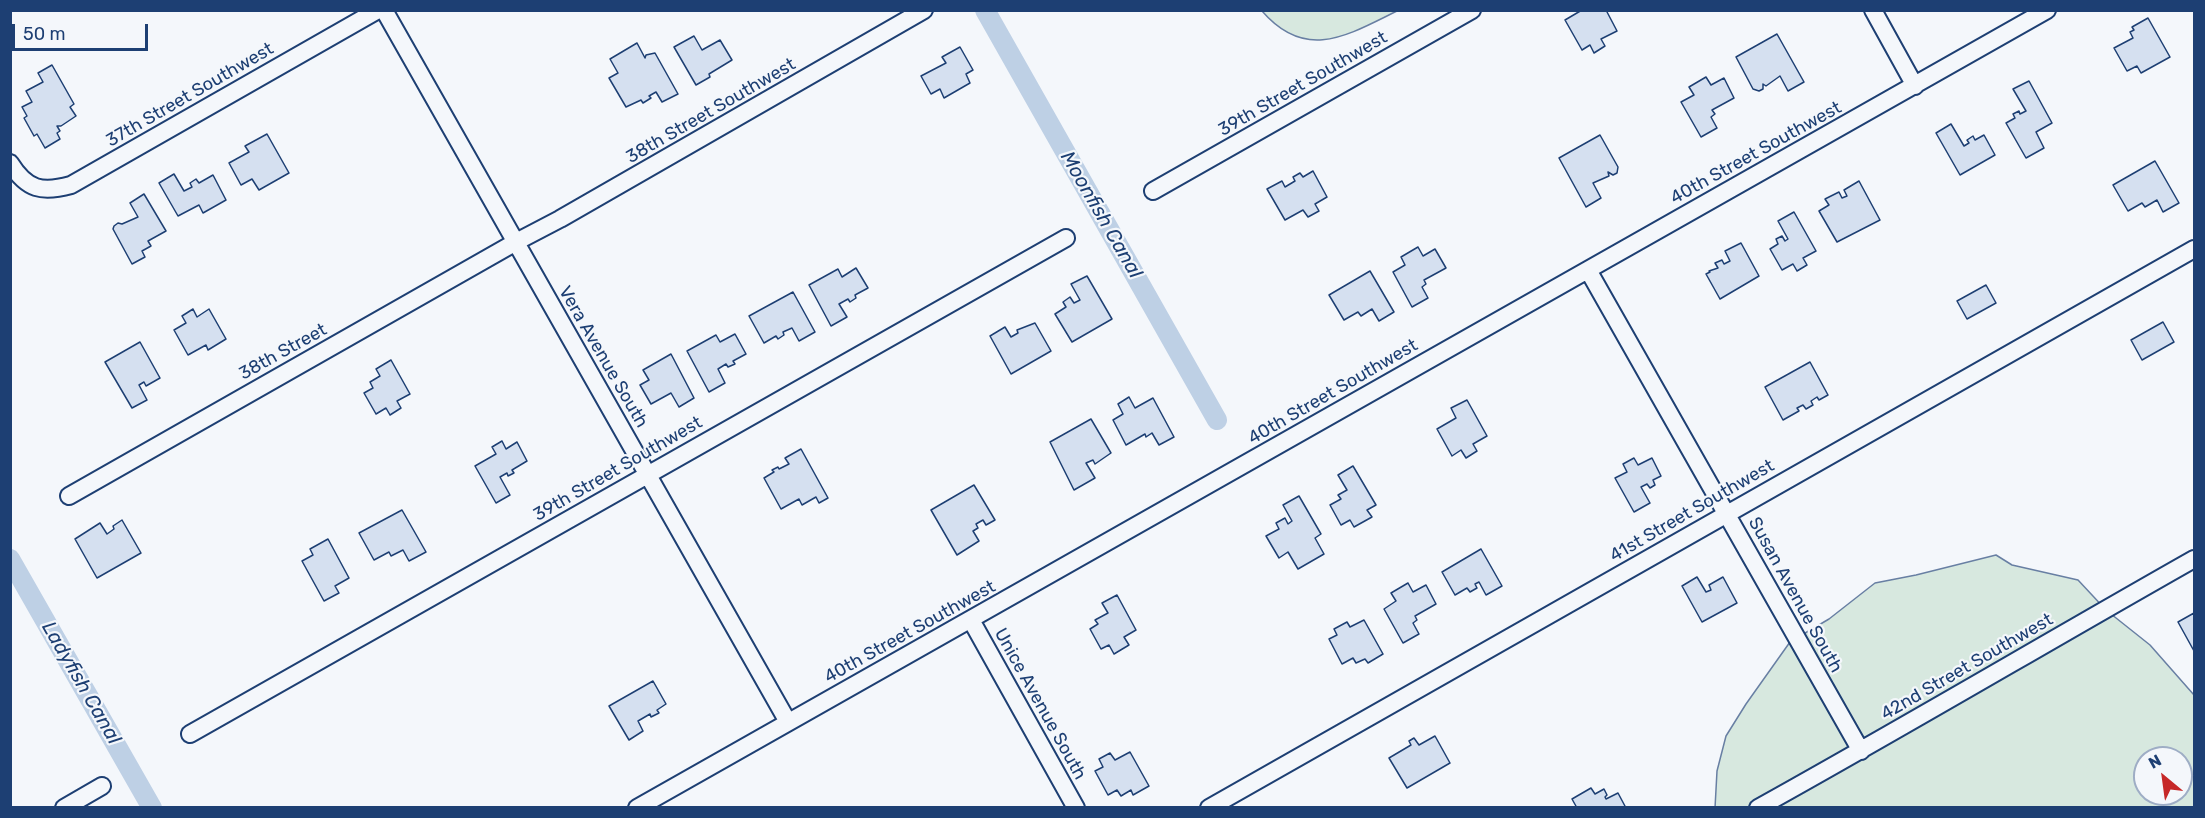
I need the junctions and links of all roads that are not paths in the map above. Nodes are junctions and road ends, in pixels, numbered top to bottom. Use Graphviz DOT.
graph roads {
  1 [pos="378,10"];
  2 [pos="384,10"];
  3 [pos="924,10"];
  4 [pos="1473,10"];
  5 [pos="1873,10"];
  6 [pos="2048,10"];
  7 [pos="1915,86"];
  8 [pos="14,169"];
  9 [pos="1153,191"];
  10 [pos="1066,238"];
  11 [pos="516,242"];
  12 [pos="2194,249"];
  13 [pos="1588,270"];
  14 [pos="648,475"];
  15 [pos="69,496"];
  16 [pos="1727,513"];
  17 [pos="2194,560"];
  18 [pos="971,620"];
  19 [pos="789,722"];
  20 [pos="190,735"];
  21 [pos="1861,751"];
  22 [pos="102,786"];
  23 [pos="64,807"];
  24 [pos="637,807"];
  25 [pos="1076,807"];
  26 [pos="1209,807"];
  27 [pos="1758,807"];
  1 -- 8 [label="street, 37th Street Southwest"];
  2 -- 11 [label="street, Vera Avenue South"];
  3 -- 11 [label="street, 38th Street Southwest"];
  4 -- 9 [label="street, 39th Street Southwest"];
  5 -- 7 [label="street"];
  6 -- 7 [label="street, 40th Street Southwest"];
  7 -- 13 [label="street, 40th Street Southwest"];
  10 -- 14 [label="street, 39th Street Southwest"];
  11 -- 14 [label="street, Vera Avenue South"];
  11 -- 15 [label="street, 38th Street"];
  12 -- 16 [label="street, 41st Street Southwest"];
  13 -- 16 [label="street, Susan Avenue South"];
  13 -- 18 [label="street, 40th Street Southwest"];
  14 -- 19 [label="street, Vera Avenue South"];
  14 -- 20 [label="street, 39th Street Southwest"];
  16 -- 21 [label="street, Susan Avenue South"];
  16 -- 26 [label="street, 41st Street Southwest"];
  17 -- 21 [label="street, 42nd Street Southwest"];
  18 -- 19 [label="street, 40th Street Southwest"];
  18 -- 25 [label="street, Unice Avenue South"];
  19 -- 24 [label="street, 40th Street Southwest"];
  21 -- 27 [label="street, 42nd Street Southwest"];
  22 -- 23 [label="street"];
}
